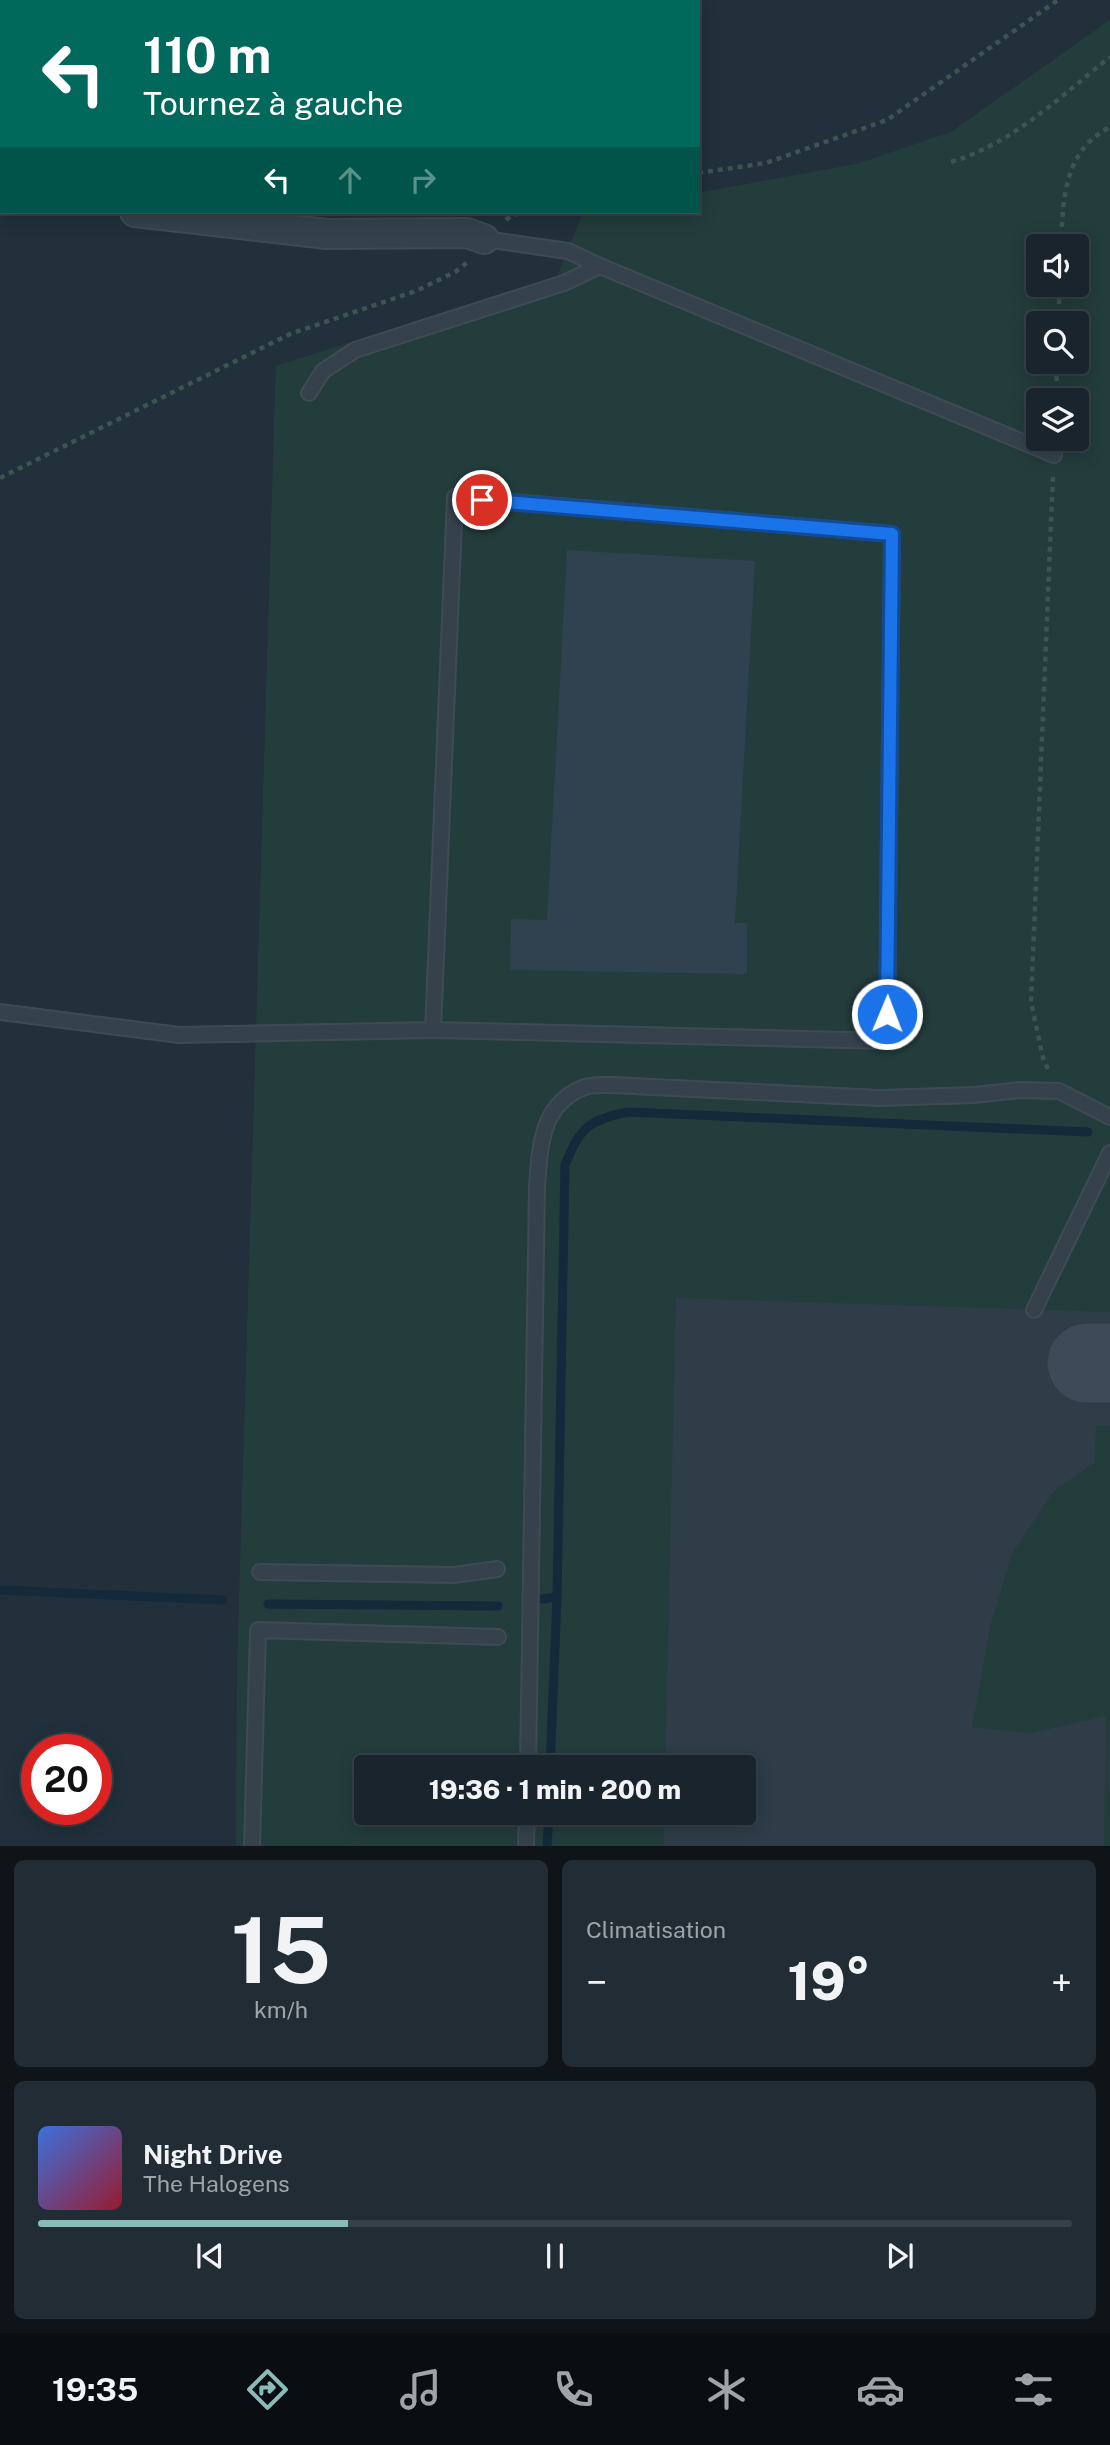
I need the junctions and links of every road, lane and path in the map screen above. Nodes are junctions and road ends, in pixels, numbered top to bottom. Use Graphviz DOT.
graph roads {
  1 [pos="1058,0"];
  2 [pos="1110,57"];
  3 [pos="1110,127"];
  4 [pos="951,162"];
  5 [pos="700,173"];
  6 [pos="152,214"];
  7 [pos="1062,234"];
  8 [pos="478,249"];
  9 [pos="600,265"];
  10 [pos="309,393"];
  11 [pos="1054,455"];
  12 [pos="0,478"];
  13 [pos="0,1012"];
  14 [pos="433,1030"];
  15 [pos="1059,1091"];
  16 [pos="1110,1117"];
  17 [pos="1110,1153"];
  18 [pos="1034,1310"];
  19 [pos="497,1569"];
  20 [pos="260,1572"];
  21 [pos="498,1637"];
  22 [pos="528,1755"];
  23 [pos="527,1825"];
  24 [pos="252,1846"];
  25 [pos="526,1846"];
  1 -- 5 [label="path"];
  2 -- 4 [label="path"];
  3 -- 7 [label="path"];
  6 -- 8 [label="street"];
  8 -- 9 [label="lane"];
  8 -- 12 [label="path"];
  9 -- 10 [label="lane"];
  9 -- 11 [label="lane"];
  11 -- 15 [label="path"];
  13 -- 14 [label="lane"];
  14 -- 14 [label="lane"];
  15 -- 16 [label="lane"];
  15 -- 22 [label="lane"];
  17 -- 18 [label="lane"];
  19 -- 20 [label="lane"];
  21 -- 24 [label="lane"];
  23 -- 25 [label="lane"];
}
